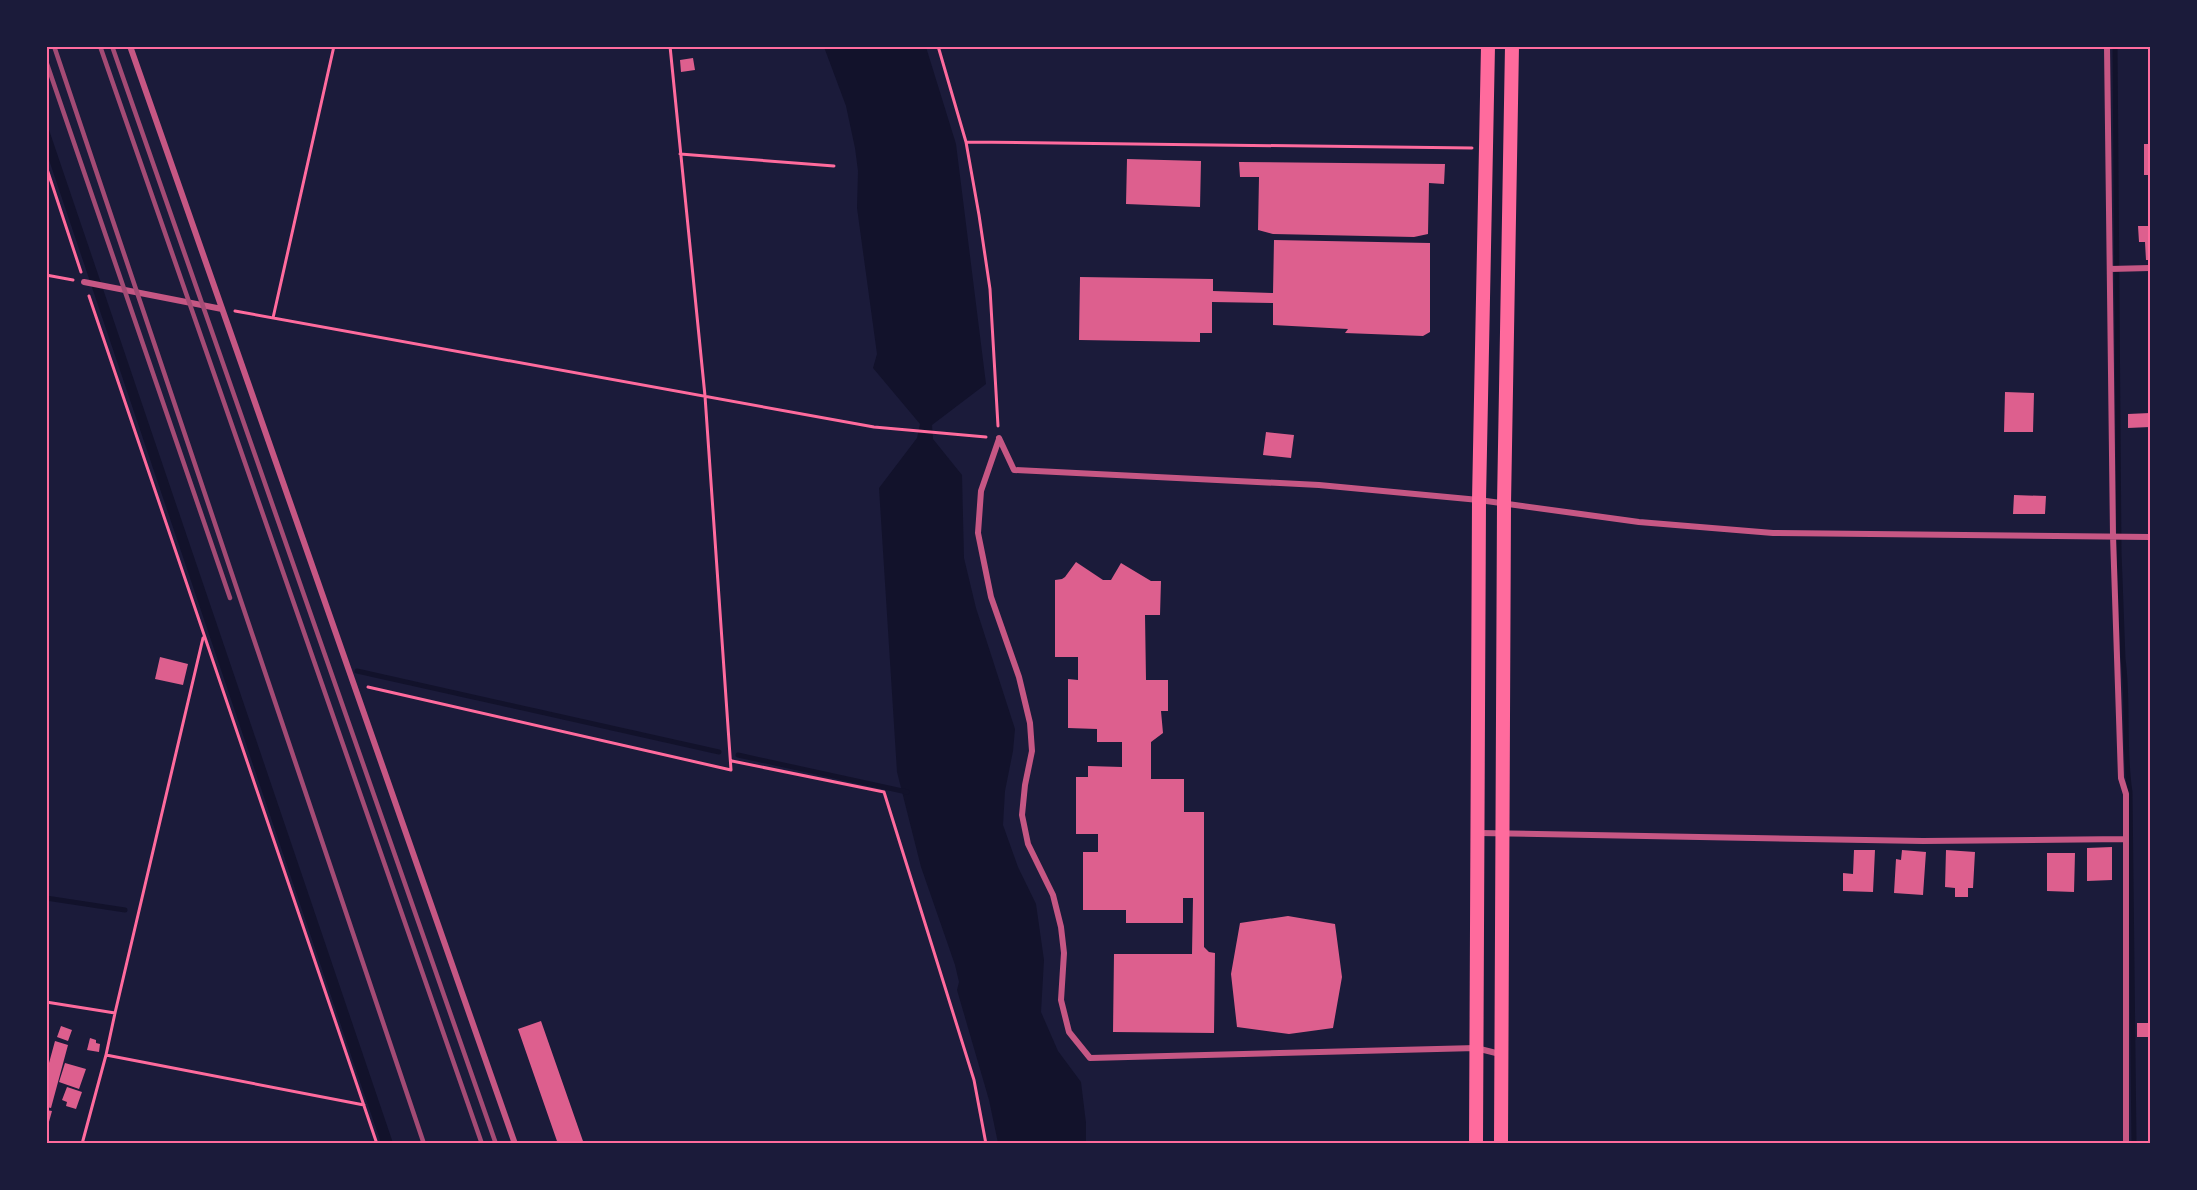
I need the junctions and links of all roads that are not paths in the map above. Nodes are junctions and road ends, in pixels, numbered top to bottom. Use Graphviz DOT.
graph roads {
  1 [pos="130,46"];
  2 [pos="1488,46"];
  3 [pos="1512,46"];
  4 [pos="2107,46"];
  5 [pos="2151,268"];
  6 [pos="2110,269"];
  7 [pos="86,282"];
  8 [pos="222,309"];
  9 [pos="1479,500"];
  10 [pos="1504,504"];
  11 [pos="2113,536"];
  12 [pos="2151,537"];
  13 [pos="1478,833"];
  14 [pos="1502,834"];
  15 [pos="2126,839"];
  16 [pos="1476,1048"];
  17 [pos="1501,1054"];
  18 [pos="515,1143"];
  19 [pos="1476,1143"];
  20 [pos="1501,1143"];
  21 [pos="2126,1143"];
  1 -- 8 [label="street"];
  2 -- 9 [label="main road"];
  3 -- 10 [label="main road"];
  4 -- 6 [label="street"];
  5 -- 6 [label="street"];
  6 -- 11 [label="street"];
  7 -- 8 [label="street"];
  8 -- 18 [label="street"];
  9 -- 10 [label="street"];
  9 -- 13 [label="main road"];
  9 -- 16 [label="street"];
  10 -- 11 [label="street"];
  10 -- 14 [label="main road"];
  11 -- 12 [label="street"];
  11 -- 15 [label="street"];
  13 -- 14 [label="street"];
  13 -- 16 [label="main road"];
  14 -- 15 [label="street"];
  14 -- 17 [label="main road"];
  15 -- 21 [label="street"];
  16 -- 17 [label="street"];
  16 -- 19 [label="main road"];
  17 -- 20 [label="main road"];
}
